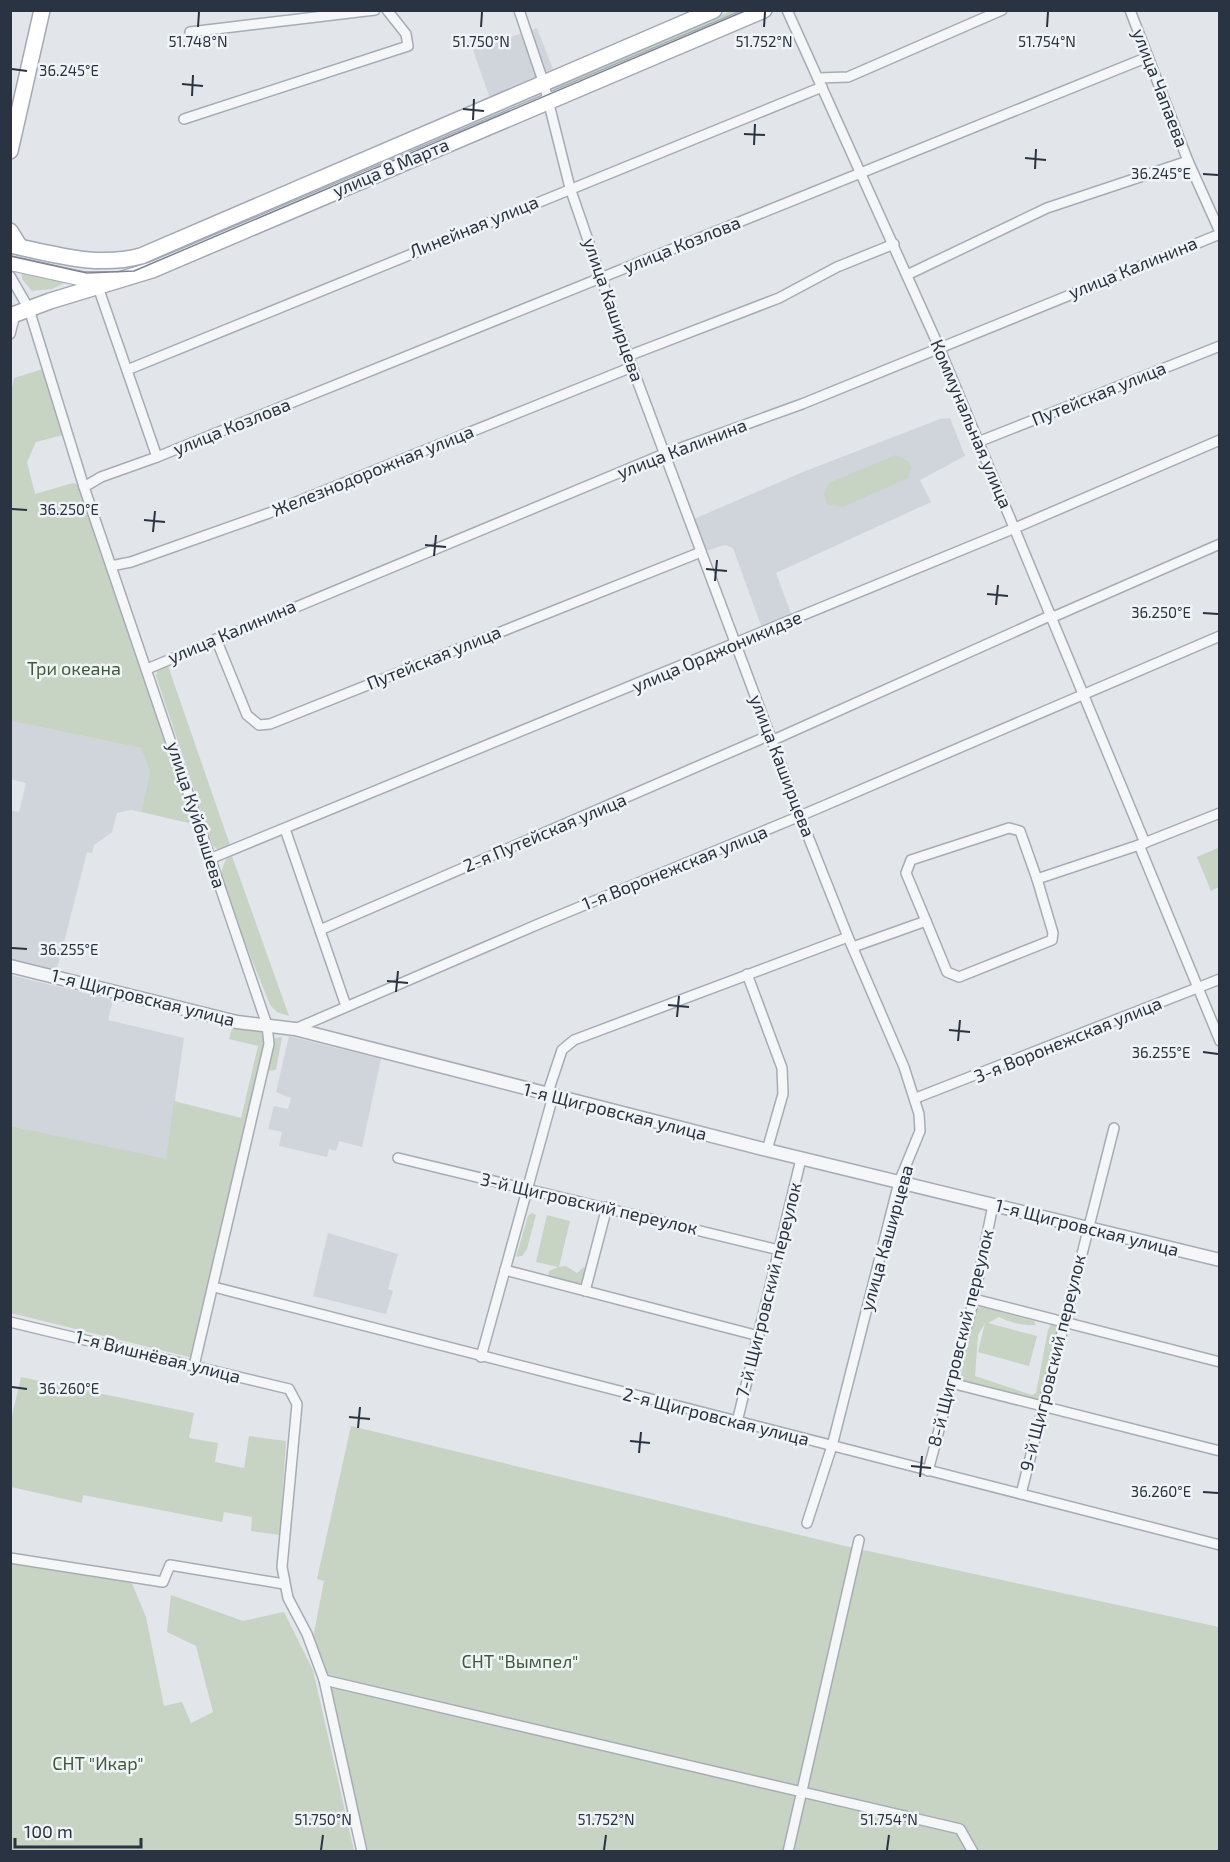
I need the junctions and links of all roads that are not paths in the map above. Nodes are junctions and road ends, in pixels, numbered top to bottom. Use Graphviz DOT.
graph roads {
  1 [pos="42,10"];
  2 [pos="375,10"];
  3 [pos="519,10"];
  4 [pos="714,10"];
  5 [pos="764,10"];
  6 [pos="788,10"];
  7 [pos="1002,10"];
  8 [pos="1130,10"];
  9 [pos="390,14"];
  10 [pos="190,32"];
  11 [pos="1148,57"];
  12 [pos="820,82"];
  13 [pos="544,84"];
  14 [pos="547,102"];
  15 [pos="184,119"];
  16 [pos="10,151"];
  17 [pos="1188,161"];
  18 [pos="862,171"];
  19 [pos="570,188"];
  20 [pos="10,231"];
  21 [pos="1220,233"];
  22 [pos="894,244"];
  23 [pos="15,246"];
  24 [pos="10,263"];
  25 [pos="907,275"];
  26 [pos="10,276"];
  27 [pos="603,278"];
  28 [pos="127,279"];
  29 [pos="98,287"];
  30 [pos="18,313"];
  31 [pos="10,334"];
  32 [pos="1220,346"];
  33 [pos="939,347"];
  34 [pos="628,356"];
  35 [pos="632,367"];
  36 [pos="127,370"];
  37 [pos="1220,440"];
  38 [pos="978,442"];
  39 [pos="664,454"];
  40 [pos="158,457"];
  41 [pos="84,488"];
  42 [pos="1015,528"];
  43 [pos="1220,544"];
  44 [pos="701,552"];
  45 [pos="111,566"];
  46 [pos="1053,616"];
  47 [pos="1220,636"];
  48 [pos="216,639"];
  49 [pos="735,644"];
  50 [pos="147,669"];
  51 [pos="1083,694"];
  52 [pos="770,738"];
  53 [pos="1220,813"];
  54 [pos="800,816"];
  55 [pos="285,829"];
  56 [pos="1142,844"];
  57 [pos="212,858"];
  58 [pos="1036,879"];
  59 [pos="926,921"];
  60 [pos="320,930"];
  61 [pos="848,937"];
  62 [pos="853,947"];
  63 [pos="10,966"];
  64 [pos="747,974"];
  65 [pos="1220,979"];
  66 [pos="1198,988"];
  67 [pos="346,1006"];
  68 [pos="267,1025"];
  69 [pos="295,1029"];
  70 [pos="1220,1041"];
  71 [pos="550,1095"];
  72 [pos="916,1098"];
  73 [pos="1114,1128"];
  74 [pos="767,1150"];
  75 [pos="398,1158"];
  76 [pos="801,1159"];
  77 [pos="899,1182"];
  78 [pos="528,1190"];
  79 [pos="993,1205"];
  80 [pos="607,1207"];
  81 [pos="1087,1228"];
  82 [pos="779,1250"];
  83 [pos="1220,1260"];
  84 [pos="505,1270"];
  85 [pos="213,1287"];
  86 [pos="585,1291"];
  87 [pos="974,1299"];
  88 [pos="10,1322"];
  89 [pos="1065,1322"];
  90 [pos="759,1336"];
  91 [pos="481,1357"];
  92 [pos="1220,1362"];
  93 [pos="194,1366"];
  94 [pos="951,1383"];
  95 [pos="1043,1407"];
  96 [pos="737,1422"];
  97 [pos="831,1446"];
  98 [pos="1220,1451"];
  99 [pos="928,1471"];
  100 [pos="1021,1494"];
  101 [pos="807,1523"];
  102 [pos="859,1540"];
  103 [pos="1220,1545"];
  104 [pos="10,1558"];
  105 [pos="284,1584"];
  106 [pos="324,1680"];
  107 [pos="801,1792"];
  108 [pos="362,1851"];
  109 [pos="788,1851"];
  110 [pos="972,1851"];
  1 -- 16 [label="main road"];
  2 -- 10 [label="street"];
  3 -- 13 [label="street, улица Каширцева"];
  4 -- 13 [label="main road, улица 8 Марта"];
  5 -- 14 [label="main road, улица 8 Марта"];
  6 -- 12 [label="street, Коммунальная улица"];
  7 -- 12 [label="street, Линейная улица"];
  8 -- 11 [label="street, улица Чапаева"];
  9 -- 15 [label="street"];
  11 -- 17 [label="street, улица Чапаева"];
  11 -- 18 [label="street, улица Козлова"];
  12 -- 18 [label="street, Коммунальная улица"];
  12 -- 19 [label="street, Линейная улица"];
  13 -- 14 [label="street, улица Каширцева"];
  13 -- 23 [label="main road, улица 8 Марта"];
  14 -- 19 [label="street, улица Каширцева"];
  14 -- 28 [label="main road, улица 8 Марта"];
  17 -- 21 [label="street, улица Чапаева"];
  17 -- 25 [label="street"];
  18 -- 22 [label="street, Коммунальная улица"];
  18 -- 27 [label="street, улица Козлова"];
  19 -- 27 [label="street, улица Каширцева"];
  19 -- 36 [label="street, Линейная улица"];
  20 -- 23 [label="main road"];
  21 -- 33 [label="street, улица Калинина"];
  22 -- 25 [label="street, Коммунальная улица"];
  22 -- 34 [label="street"];
  24 -- 28 [label="main road, улица 8 Марта"];
  25 -- 33 [label="street, Коммунальная улица"];
  26 -- 30 [label="street, улица Куйбышева"];
  27 -- 34 [label="street, улица Каширцева"];
  27 -- 40 [label="street, улица Козлова"];
  28 -- 29 [label="main road"];
  29 -- 30 [label="main road"];
  29 -- 36 [label="street"];
  30 -- 31 [label="street"];
  30 -- 41 [label="street, улица Куйбышева"];
  32 -- 38 [label="street, Путейская улица"];
  33 -- 38 [label="street, Коммунальная улица"];
  33 -- 39 [label="street, улица Калинина"];
  34 -- 35 [label="street, улица Каширцева"];
  35 -- 39 [label="street, улица Каширцева"];
  35 -- 45 [label="street, Железнодорожная улица"];
  36 -- 40 [label="street"];
  37 -- 42 [label="street, улица Орджоникидзе"];
  38 -- 42 [label="street, Коммунальная улица"];
  39 -- 44 [label="street, улица Каширцева"];
  39 -- 48 [label="street, улица Калинина"];
  40 -- 41 [label="street, улица Козлова"];
  41 -- 45 [label="street, улица Куйбышева"];
  42 -- 46 [label="street, Коммунальная улица"];
  42 -- 49 [label="street, улица Орджоникидзе"];
  43 -- 46 [label="street, 2-я Путейская улица"];
  44 -- 48 [label="street, Путейская улица"];
  44 -- 49 [label="street, улица Каширцева"];
  45 -- 50 [label="street, улица Куйбышева"];
  46 -- 51 [label="street, Коммунальная улица"];
  46 -- 52 [label="street, 2-я Путейская улица"];
  47 -- 51 [label="street, 1-я Воронежская улица"];
  48 -- 50 [label="street, улица Калинина"];
  49 -- 52 [label="street, улица Каширцева"];
  49 -- 55 [label="street, улица Орджоникидзе"];
  50 -- 57 [label="street, улица Куйбышева"];
  51 -- 54 [label="street, 1-я Воронежская улица"];
  51 -- 56 [label="street, Коммунальная улица"];
  52 -- 54 [label="street, улица Каширцева"];
  52 -- 60 [label="street, 2-я Путейская улица"];
  53 -- 56 [label="street"];
  54 -- 61 [label="street, улица Каширцева"];
  54 -- 67 [label="street, 1-я Воронежская улица"];
  55 -- 57 [label="street, улица Орджоникидзе"];
  55 -- 60 [label="street"];
  56 -- 58 [label="street"];
  56 -- 66 [label="street, Коммунальная улица"];
  57 -- 68 [label="street, улица Куйбышева"];
  58 -- 59 [label="street"];
  58 -- 59 [label="street"];
  59 -- 62 [label="street"];
  60 -- 67 [label="street"];
  61 -- 62 [label="street, улица Каширцева"];
  61 -- 64 [label="street"];
  62 -- 72 [label="street, улица Каширцева"];
  63 -- 68 [label="street, 1-я Щигровская улица"];
  64 -- 71 [label="street"];
  64 -- 74 [label="street"];
  65 -- 66 [label="street, 3-я Воронежская улица"];
  66 -- 70 [label="street, Коммунальная улица"];
  66 -- 72 [label="street, 3-я Воронежская улица"];
  67 -- 69 [label="street, 1-я Воронежская улица"];
  68 -- 69 [label="street, 1-я Щигровская улица"];
  68 -- 85 [label="street, улица Куйбышева"];
  69 -- 71 [label="street, 1-я Щигровская улица"];
  71 -- 74 [label="street, 1-я Щигровская улица"];
  71 -- 78 [label="street"];
  72 -- 77 [label="street, улица Каширцева"];
  73 -- 81 [label="street, 9-й Щигровский переулок"];
  74 -- 76 [label="street, 1-я Щигровская улица"];
  75 -- 78 [label="street, 3-й Щигровский переулок"];
  76 -- 77 [label="street, 1-я Щигровская улица"];
  76 -- 82 [label="street, 7-й Щигровский переулок"];
  77 -- 79 [label="street, 1-я Щигровская улица"];
  77 -- 97 [label="street, улица Каширцева"];
  78 -- 80 [label="street, 3-й Щигровский переулок"];
  78 -- 84 [label="street"];
  79 -- 81 [label="street, 1-я Щигровская улица"];
  79 -- 87 [label="street, 8-й Щигровский переулок"];
  80 -- 82 [label="street, 3-й Щигровский переулок"];
  80 -- 86 [label="street"];
  81 -- 83 [label="street, 1-я Щигровская улица"];
  81 -- 89 [label="street, 9-й Щигровский переулок"];
  82 -- 90 [label="street, 7-й Щигровский переулок"];
  84 -- 86 [label="street"];
  84 -- 91 [label="street"];
  85 -- 91 [label="street, 2-я Щигровская улица"];
  85 -- 93 [label="street, улица Куйбышева"];
  86 -- 90 [label="street"];
  87 -- 89 [label="street"];
  87 -- 94 [label="street, 8-й Щигровский переулок"];
  88 -- 93 [label="street, 1-я Вишнёвая улица"];
  89 -- 92 [label="street"];
  89 -- 95 [label="street, 9-й Щигровский переулок"];
  90 -- 96 [label="street, 7-й Щигровский переулок"];
  91 -- 96 [label="street, 2-я Щигровская улица"];
  93 -- 105 [label="street, 1-я Вишнёвая улица"];
  94 -- 95 [label="street"];
  94 -- 99 [label="street, 8-й Щигровский переулок"];
  95 -- 98 [label="street"];
  95 -- 100 [label="street, 9-й Щигровский переулок"];
  96 -- 97 [label="street, 2-я Щигровская улица"];
  97 -- 99 [label="street, 2-я Щигровская улица"];
  97 -- 101 [label="street, улица Каширцева"];
  99 -- 100 [label="street, 2-я Щигровская улица"];
  100 -- 103 [label="street, 2-я Щигровская улица"];
  102 -- 107 [label="street"];
  104 -- 105 [label="street"];
  105 -- 106 [label="street"];
  106 -- 107 [label="street"];
  106 -- 108 [label="street"];
  107 -- 109 [label="street"];
  107 -- 110 [label="street"];
}
